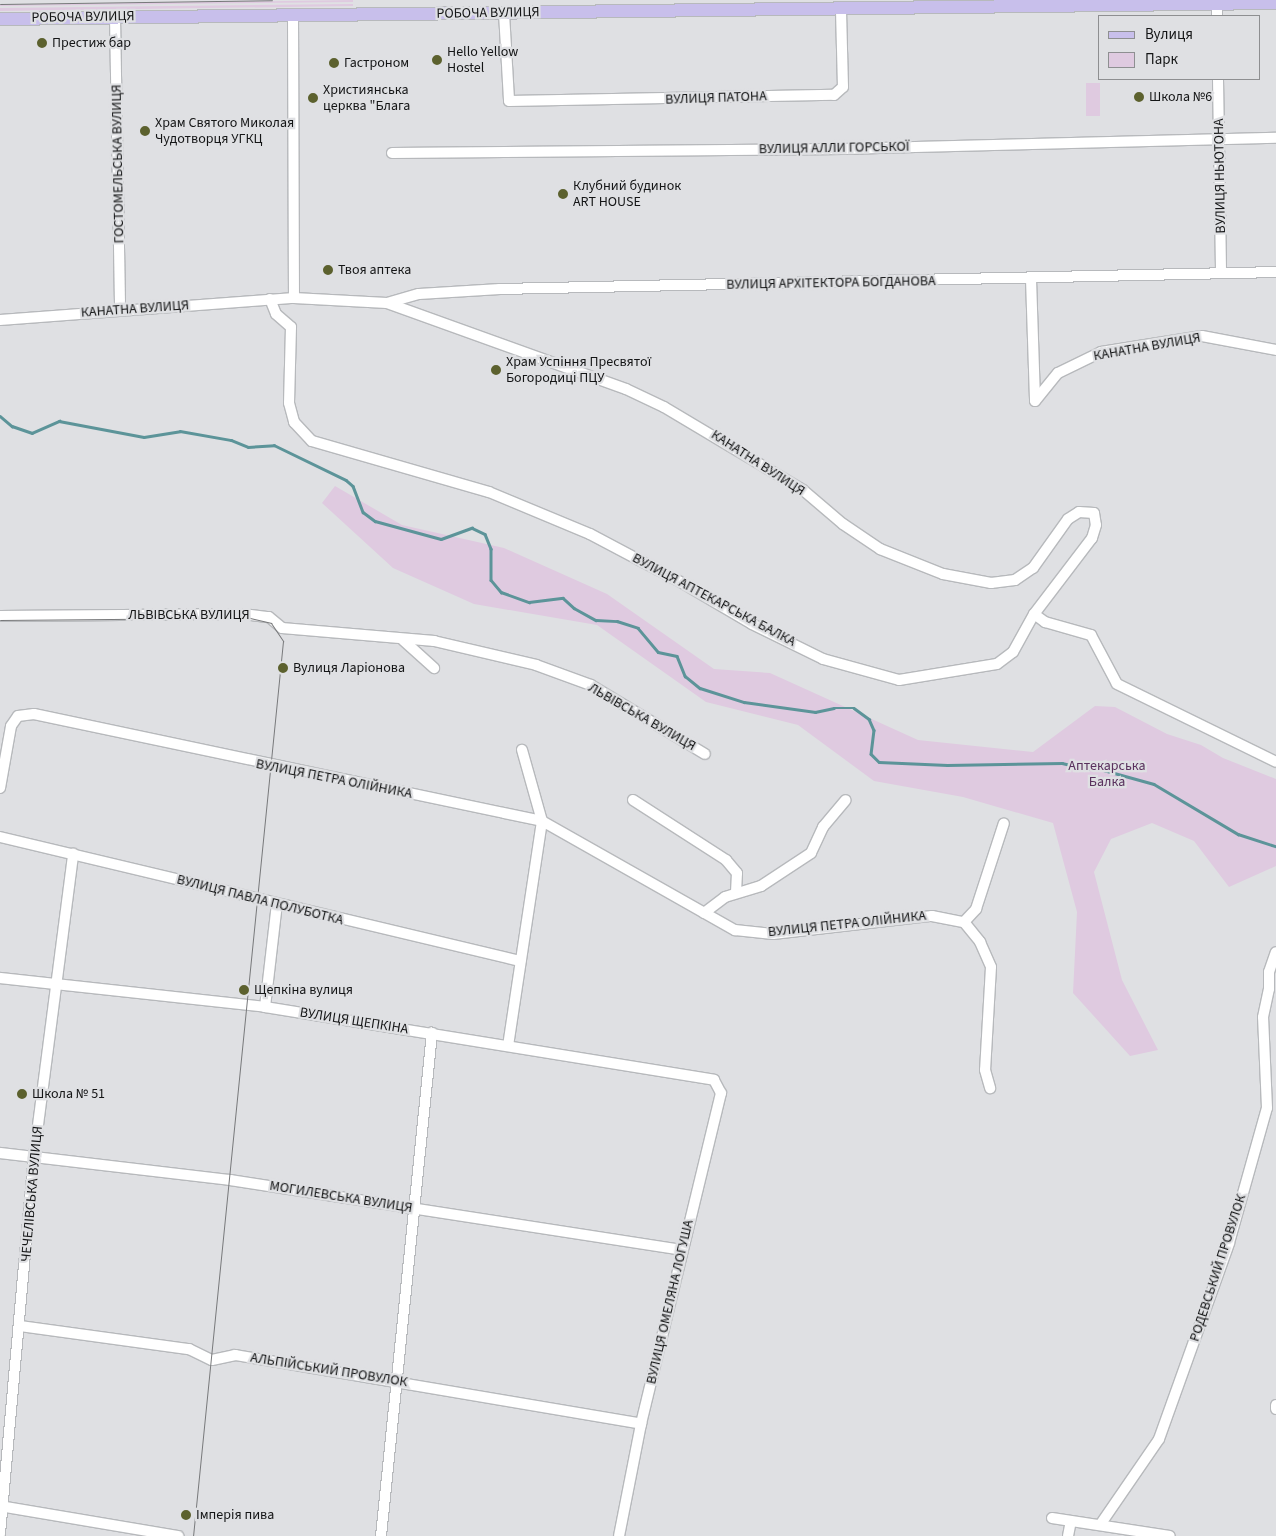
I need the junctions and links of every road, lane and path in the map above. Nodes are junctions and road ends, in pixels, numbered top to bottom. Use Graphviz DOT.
graph roads {
  1 [pos="1276,3"];
  2 [pos="504,6"];
  3 [pos="1217,7"];
  4 [pos="841,10"];
  5 [pos="292,15"];
  6 [pos="115,17"];
  7 [pos="0,19"];
  8 [pos="1218,80"];
  9 [pos="1276,138"];
  10 [pos="1219,139"];
  11 [pos="392,153"];
  12 [pos="1276,272"];
  13 [pos="1221,273"];
  14 [pos="1031,279"];
  15 [pos="294,298"];
  16 [pos="270,299"];
  17 [pos="388,303"];
  18 [pos="120,311"];
  19 [pos="0,320"];
  20 [pos="1276,350"];
  21 [pos="1034,614"];
  22 [pos="0,616"];
  23 [pos="403,640"];
  24 [pos="434,668"];
  25 [pos="522,750"];
  26 [pos="705,754"];
  27 [pos="1276,762"];
  28 [pos="0,788"];
  29 [pos="633,800"];
  30 [pos="846,800"];
  31 [pos="542,821"];
  32 [pos="1004,823"];
  33 [pos="0,837"];
  34 [pos="73,854"];
  35 [pos="736,893"];
  36 [pos="277,904"];
  37 [pos="704,913"];
  38 [pos="964,922"];
  39 [pos="1276,952"];
  40 [pos="520,961"];
  41 [pos="0,978"];
  42 [pos="54,986"];
  43 [pos="1273,992"];
  44 [pos="265,1007"];
  45 [pos="432,1033"];
  46 [pos="508,1046"];
  47 [pos="706,1077"];
  48 [pos="990,1088"];
  49 [pos="0,1153"];
  50 [pos="34,1156"];
  51 [pos="413,1208"];
  52 [pos="682,1250"];
  53 [pos="20,1326"];
  54 [pos="397,1382"];
  55 [pos="1276,1405"];
  56 [pos="1276,1409"];
  57 [pos="641,1424"];
  58 [pos="1,1507"];
  59 [pos="1052,1518"];
  60 [pos="1071,1520"];
  61 [pos="1100,1525"];
  62 [pos="0,1534"];
  63 [pos="178,1536"];
  64 [pos="381,1536"];
  65 [pos="620,1536"];
  66 [pos="1068,1536"];
  67 [pos="1170,1536"];
  1 -- 3 [label="main road, РОБОЧА ВУЛИЦЯ"];
  2 -- 4 [label="main road, РОБОЧА ВУЛИЦЯ"];
  2 -- 4 [label="street, ВУЛИЦЯ ПАТОНА"];
  2 -- 5 [label="main road, РОБОЧА ВУЛИЦЯ"];
  3 -- 4 [label="main road, РОБОЧА ВУЛИЦЯ"];
  5 -- 6 [label="main road, РОБОЧА ВУЛИЦЯ"];
  5 -- 15 [label="street"];
  6 -- 7 [label="main road, РОБОЧА ВУЛИЦЯ"];
  6 -- 18 [label="street, ГОСТОМЕЛЬСЬКА ВУЛИЦЯ"];
  8 -- 10 [label="street, ВУЛИЦЯ НЬЮТОНА"];
  9 -- 10 [label="street, ВУЛИЦЯ АЛЛИ ГОРСЬКОЇ"];
  10 -- 11 [label="street, ВУЛИЦЯ АЛЛИ ГОРСЬКОЇ"];
  10 -- 13 [label="street, ВУЛИЦЯ НЬЮТОНА"];
  12 -- 13 [label="street, ВУЛИЦЯ АРХІТЕКТОРА БОГДАНОВА"];
  13 -- 14 [label="street, ВУЛИЦЯ АРХІТЕКТОРА БОГДАНОВА"];
  14 -- 17 [label="street, ВУЛИЦЯ АРХІТЕКТОРА БОГДАНОВА"];
  14 -- 20 [label="street, КАНАТНА ВУЛИЦЯ"];
  15 -- 16 [label="street, КАНАТНА ВУЛИЦЯ"];
  15 -- 17 [label="street, КАНАТНА ВУЛИЦЯ"];
  16 -- 18 [label="street, КАНАТНА ВУЛИЦЯ"];
  16 -- 21 [label="street, ВУЛИЦЯ АПТЕКАРСЬКА БАЛКА"];
  17 -- 21 [label="street, КАНАТНА ВУЛИЦЯ"];
  18 -- 19 [label="street, КАНАТНА ВУЛИЦЯ"];
  21 -- 27 [label="street"];
  22 -- 23 [label="street, ЛЬВІВСЬКА ВУЛИЦЯ"];
  23 -- 24 [label="street"];
  23 -- 26 [label="street, ЛЬВІВСЬКА ВУЛИЦЯ"];
  25 -- 31 [label="street"];
  28 -- 31 [label="street, ВУЛИЦЯ ПЕТРА ОЛІЙНИКА"];
  29 -- 35 [label="street"];
  30 -- 35 [label="street"];
  31 -- 37 [label="street, ВУЛИЦЯ ПЕТРА ОЛІЙНИКА"];
  31 -- 40 [label="street"];
  32 -- 38 [label="street"];
  33 -- 34 [label="street, ВУЛИЦЯ ПАВЛА ПОЛУБОТКА"];
  34 -- 36 [label="street, ВУЛИЦЯ ПАВЛА ПОЛУБОТКА"];
  34 -- 42 [label="street, ЧЕЧЕЛІВСЬКА ВУЛИЦЯ"];
  35 -- 37 [label="street"];
  36 -- 40 [label="street, ВУЛИЦЯ ПАВЛА ПОЛУБОТКА"];
  36 -- 44 [label="street"];
  37 -- 38 [label="street, ВУЛИЦЯ ПЕТРА ОЛІЙНИКА"];
  38 -- 48 [label="street"];
  39 -- 43 [label="street, РОДЕВСЬКИЙ ПРОВУЛОК"];
  40 -- 46 [label="street"];
  41 -- 42 [label="street, ВУЛИЦЯ ЩЕПКІНА"];
  42 -- 44 [label="street, ВУЛИЦЯ ЩЕПКІНА"];
  42 -- 50 [label="street, ЧЕЧЕЛІВСЬКА ВУЛИЦЯ"];
  43 -- 61 [label="street, РОДЕВСЬКИЙ ПРОВУЛОК"];
  44 -- 45 [label="street, ВУЛИЦЯ ЩЕПКІНА"];
  45 -- 46 [label="street, ВУЛИЦЯ ЩЕПКІНА"];
  45 -- 51 [label="street"];
  46 -- 47 [label="street, ВУЛИЦЯ ЩЕПКІНА"];
  47 -- 52 [label="street, ВУЛИЦЯ ОМЕЛЯНА ЛОГУША"];
  49 -- 50 [label="street, МОГИЛЕВСЬКА ВУЛИЦЯ"];
  50 -- 51 [label="street, МОГИЛЕВСЬКА ВУЛИЦЯ"];
  50 -- 53 [label="street, ЧЕЧЕЛІВСЬКА ВУЛИЦЯ"];
  51 -- 52 [label="street, МОГИЛЕВСЬКА ВУЛИЦЯ"];
  51 -- 54 [label="street"];
  52 -- 57 [label="street, ВУЛИЦЯ ОМЕЛЯНА ЛОГУША"];
  53 -- 54 [label="street, АЛЬПІЙСЬКИЙ ПРОВУЛОК"];
  53 -- 58 [label="street, ЧЕЧЕЛІВСЬКА ВУЛИЦЯ"];
  54 -- 57 [label="street, АЛЬПІЙСЬКИЙ ПРОВУЛОК"];
  54 -- 64 [label="street"];
  55 -- 56 [label="street"];
  57 -- 65 [label="street, ВУЛИЦЯ ОМЕЛЯНА ЛОГУША"];
  58 -- 62 [label="street, ЧЕЧЕЛІВСЬКА ВУЛИЦЯ"];
  58 -- 63 [label="street"];
  59 -- 60 [label="street"];
  60 -- 61 [label="street"];
  60 -- 66 [label="street"];
  61 -- 67 [label="street"];
}
